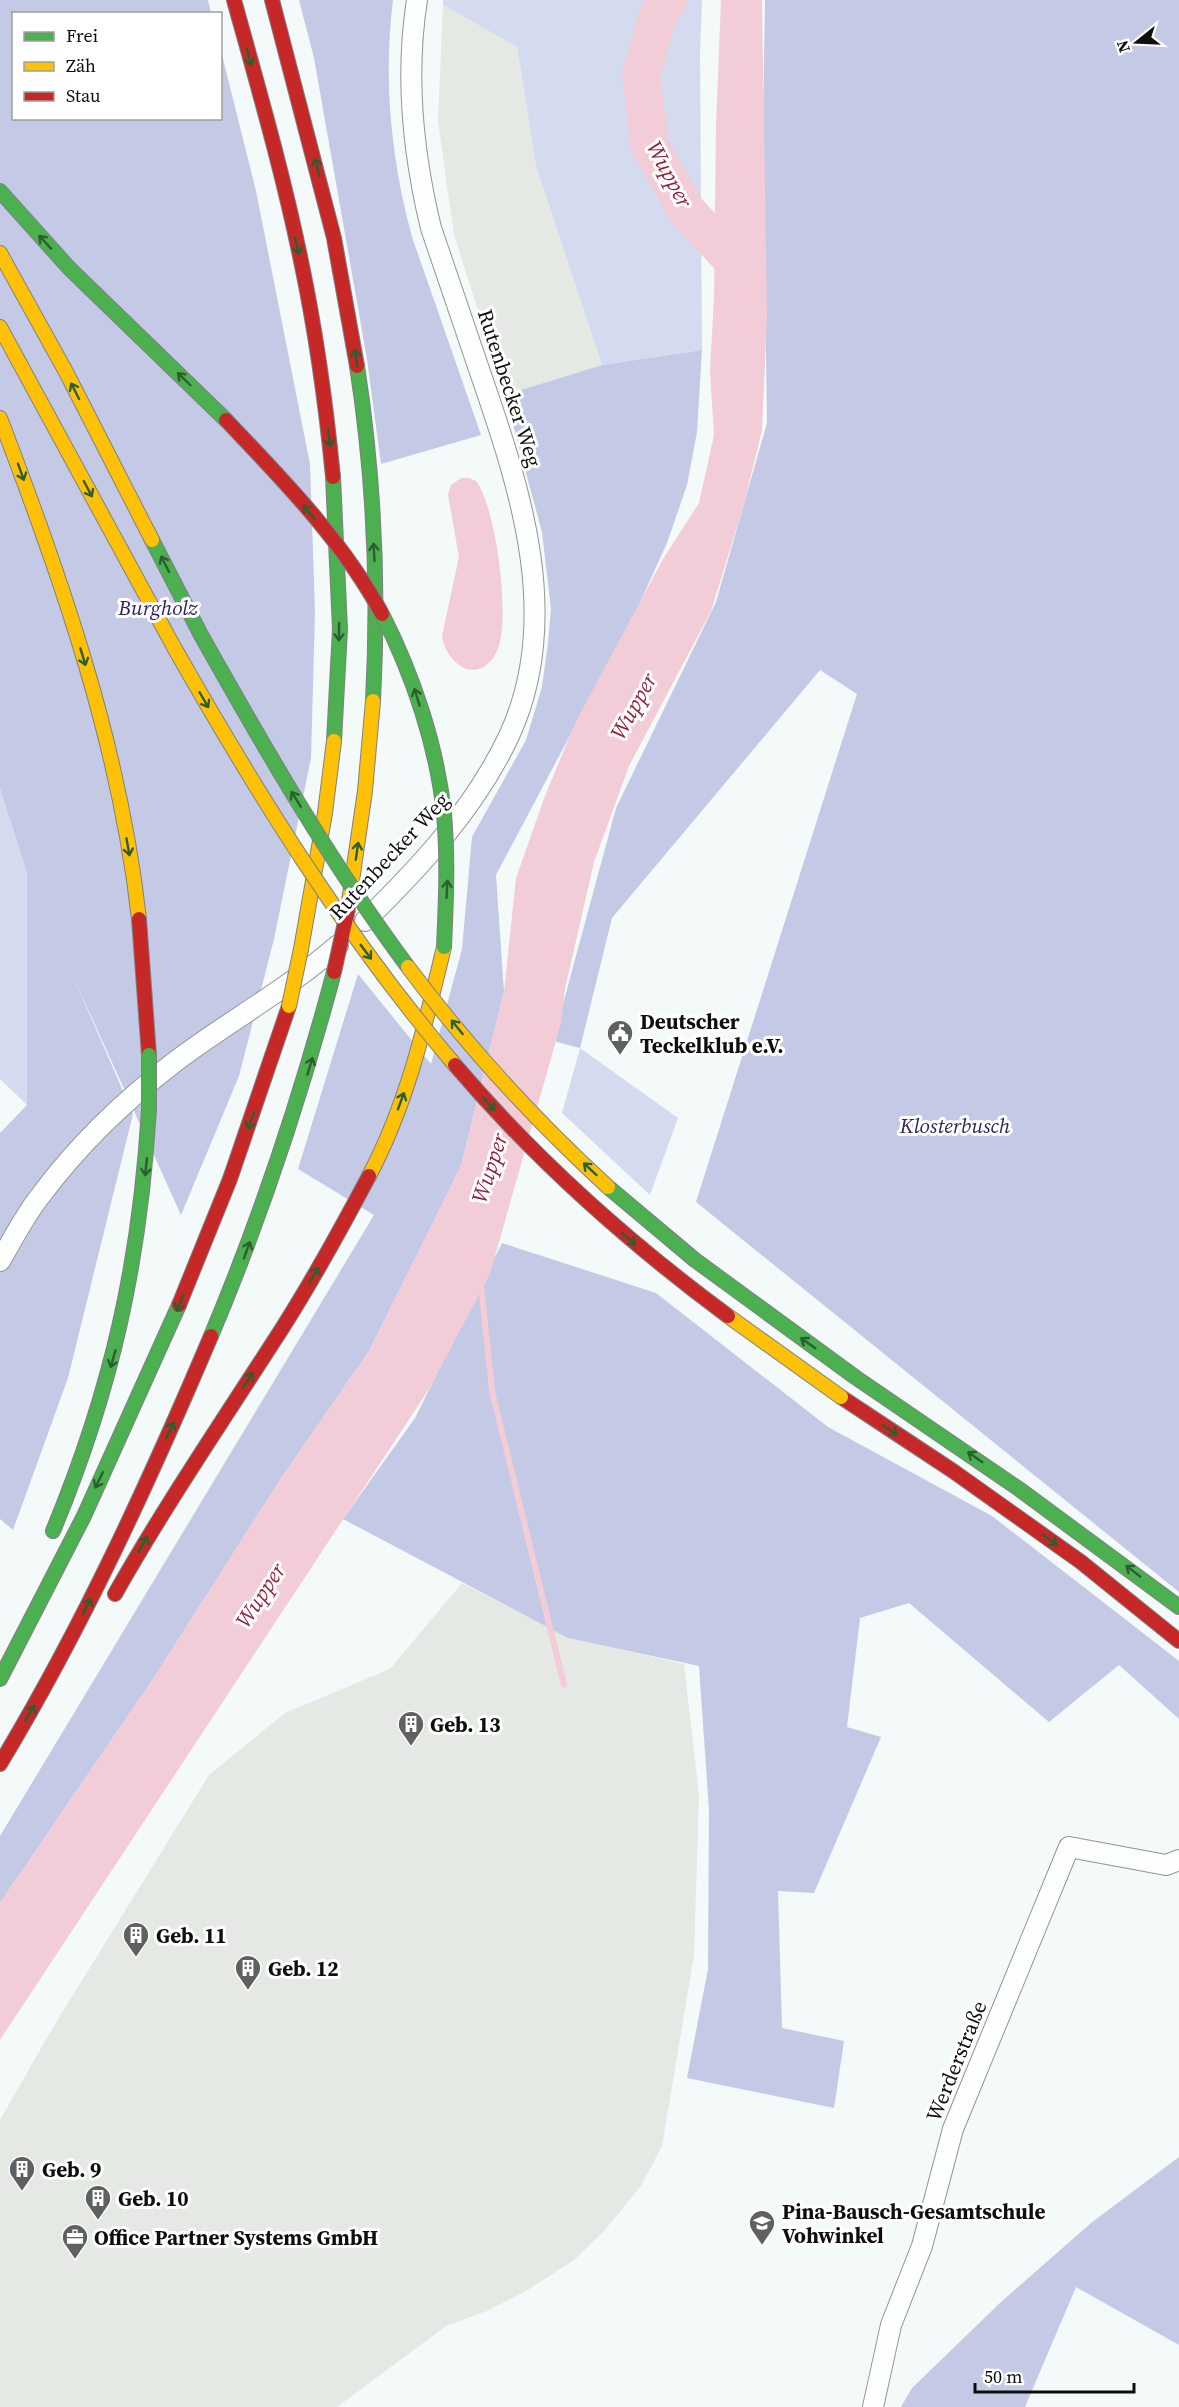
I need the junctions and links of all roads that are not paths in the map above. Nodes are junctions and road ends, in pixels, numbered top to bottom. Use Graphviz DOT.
graph roads {
  1 [pos="234,0"];
  2 [pos="272,0"];
  3 [pos="417,0"];
  4 [pos="0,191"];
  5 [pos="0,253"];
  6 [pos="0,327"];
  7 [pos="0,418"];
  8 [pos="0,1261"];
  9 [pos="48,1541"];
  10 [pos="1179,1607"];
  11 [pos="107,1610"];
  12 [pos="89,1635"];
  13 [pos="1179,1641"];
  14 [pos="62,1659"];
  15 [pos="0,1679"];
  16 [pos="0,1764"];
  17 [pos="1179,1860"];
  18 [pos="873,2407"];
  1 -- 15 [label="highway, one-way, bridge"];
  14 -- 2 [label="highway, one-way, bridge"];
  3 -- 8 [label="street, Rutenbecker Weg"];
  11 -- 4 [label="highway, one-way, bridge"];
  10 -- 5 [label="highway, one-way, bridge"];
  6 -- 13 [label="highway, one-way, bridge"];
  7 -- 9 [label="highway, one-way, bridge"];
  12 -- 14 [label="highway"];
  16 -- 14 [label="highway, one-way"];
  17 -- 18 [label="street, Werderstraße"];
}
